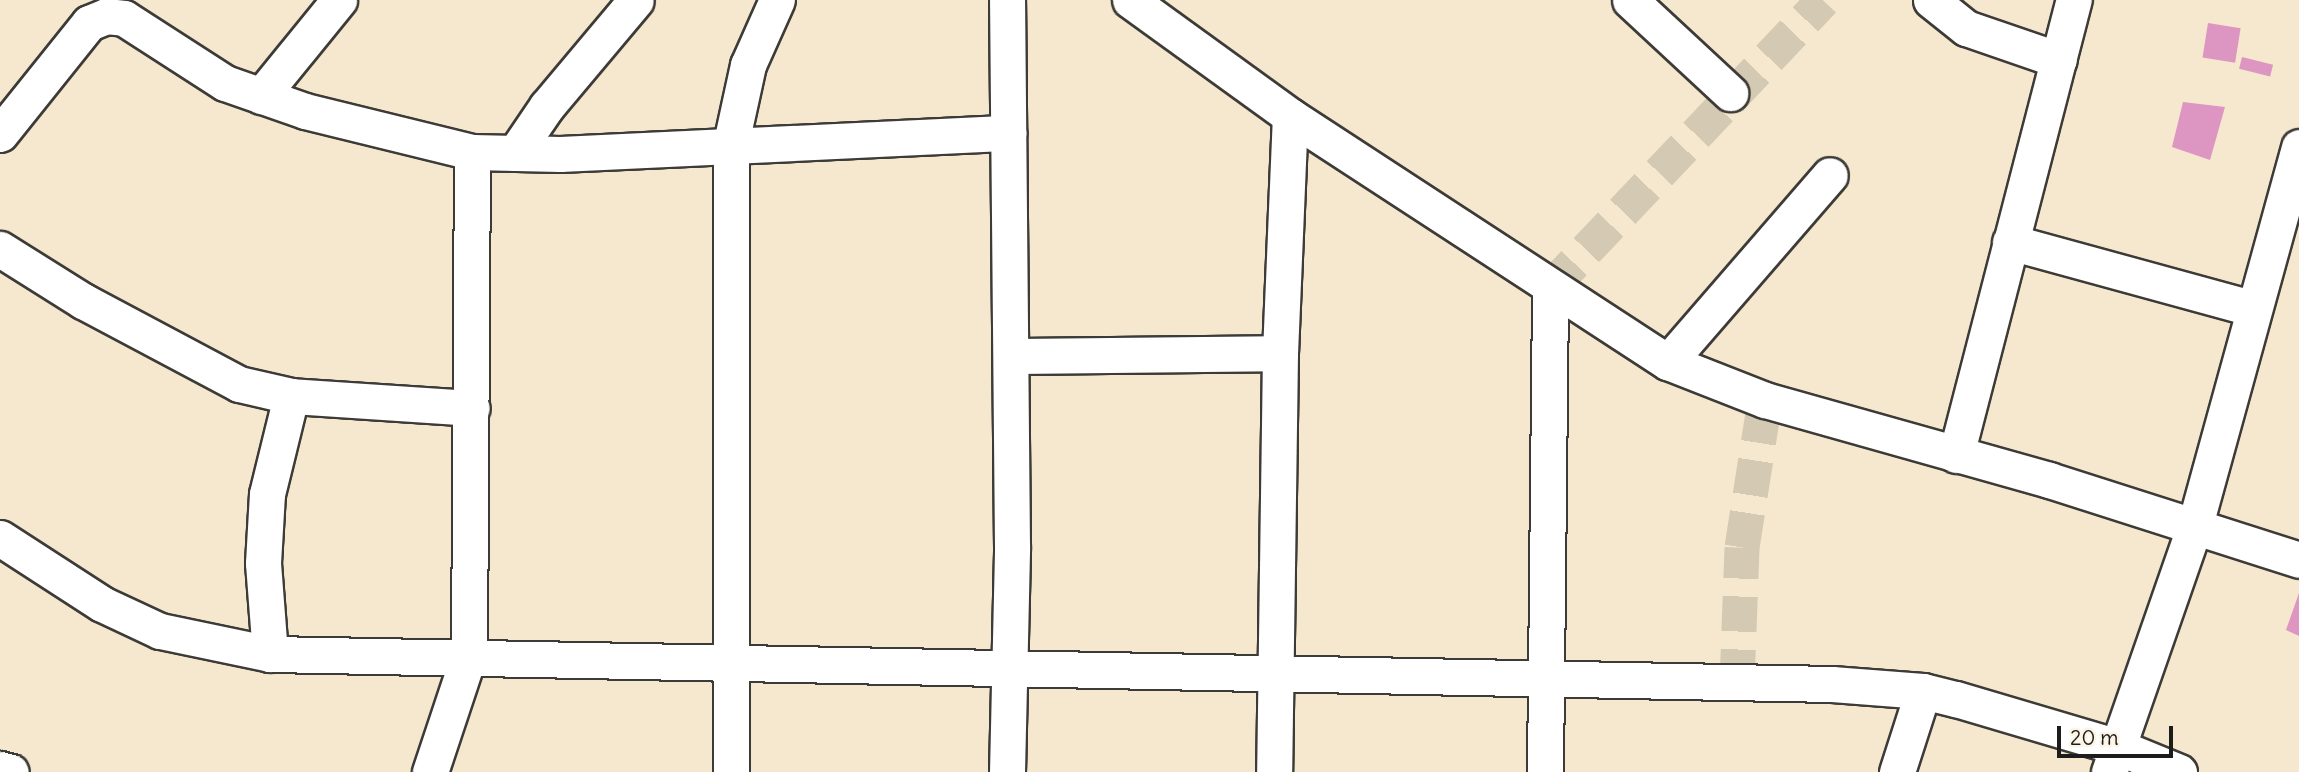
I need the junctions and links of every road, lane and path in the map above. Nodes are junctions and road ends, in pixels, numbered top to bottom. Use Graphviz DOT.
graph roads {
  1 [pos="339,0"];
  2 [pos="636,0"];
  3 [pos="777,0"];
  4 [pos="1007,0"];
  5 [pos="1130,0"];
  6 [pos="1630,0"];
  7 [pos="1931,0"];
  8 [pos="2074,0"];
  9 [pos="96,8"];
  10 [pos="2059,60"];
  11 [pos="1730,93"];
  12 [pos="261,96"];
  13 [pos="1290,117"];
  14 [pos="1009,133"];
  15 [pos="0,134"];
  16 [pos="732,143"];
  17 [pos="2299,147"];
  18 [pos="472,152"];
  19 [pos="515,153"];
  20 [pos="1830,176"];
  21 [pos="2010,242"];
  22 [pos="0,249"];
  23 [pos="1550,288"];
  24 [pos="2252,308"];
  25 [pos="1280,353"];
  26 [pos="1011,356"];
  27 [pos="1668,362"];
  28 [pos="292,396"];
  29 [pos="472,408"];
  30 [pos="1956,455"];
  31 [pos="2196,525"];
  32 [pos="0,538"];
  33 [pos="2299,560"];
  34 [pos="270,654"];
  35 [pos="469,655"];
  36 [pos="731,660"];
  37 [pos="1009,664"];
  38 [pos="1277,671"];
  39 [pos="1548,677"];
  40 [pos="1923,691"];
  41 [pos="2114,760"];
  42 [pos="0,769"];
  43 [pos="11,772"];
  44 [pos="430,772"];
  45 [pos="731,772"];
  46 [pos="1007,772"];
  47 [pos="1274,772"];
  48 [pos="1545,772"];
  49 [pos="1897,772"];
  50 [pos="2179,772"];
  1 -- 12 [label="street"];
  2 -- 19 [label="street"];
  3 -- 16 [label="street"];
  4 -- 14 [label="street"];
  5 -- 13 [label="street"];
  6 -- 11 [label="street"];
  7 -- 10 [label="street"];
  8 -- 10 [label="street"];
  9 -- 12 [label="street"];
  9 -- 15 [label="street"];
  10 -- 21 [label="street"];
  12 -- 18 [label="street"];
  13 -- 23 [label="street"];
  13 -- 25 [label="street"];
  14 -- 16 [label="street"];
  14 -- 26 [label="street"];
  16 -- 19 [label="street"];
  16 -- 36 [label="street"];
  17 -- 24 [label="street"];
  18 -- 19 [label="street"];
  18 -- 29 [label="street"];
  20 -- 27 [label="street"];
  21 -- 24 [label="street"];
  21 -- 30 [label="street"];
  22 -- 28 [label="street"];
  23 -- 27 [label="street"];
  23 -- 39 [label="street"];
  24 -- 31 [label="street"];
  25 -- 26 [label="street"];
  25 -- 38 [label="street"];
  26 -- 37 [label="street"];
  27 -- 30 [label="street"];
  28 -- 29 [label="street"];
  28 -- 34 [label="street"];
  29 -- 35 [label="street"];
  30 -- 31 [label="street"];
  31 -- 33 [label="street"];
  31 -- 41 [label="street"];
  32 -- 34 [label="street"];
  34 -- 35 [label="street"];
  35 -- 36 [label="street"];
  35 -- 44 [label="street"];
  36 -- 37 [label="street"];
  36 -- 45 [label="street"];
  37 -- 38 [label="street"];
  37 -- 46 [label="street"];
  38 -- 39 [label="street"];
  38 -- 47 [label="street"];
  39 -- 40 [label="street"];
  39 -- 48 [label="street"];
  40 -- 41 [label="street"];
  40 -- 49 [label="street"];
  41 -- 50 [label="street"];
  42 -- 43 [label="street"];
}
